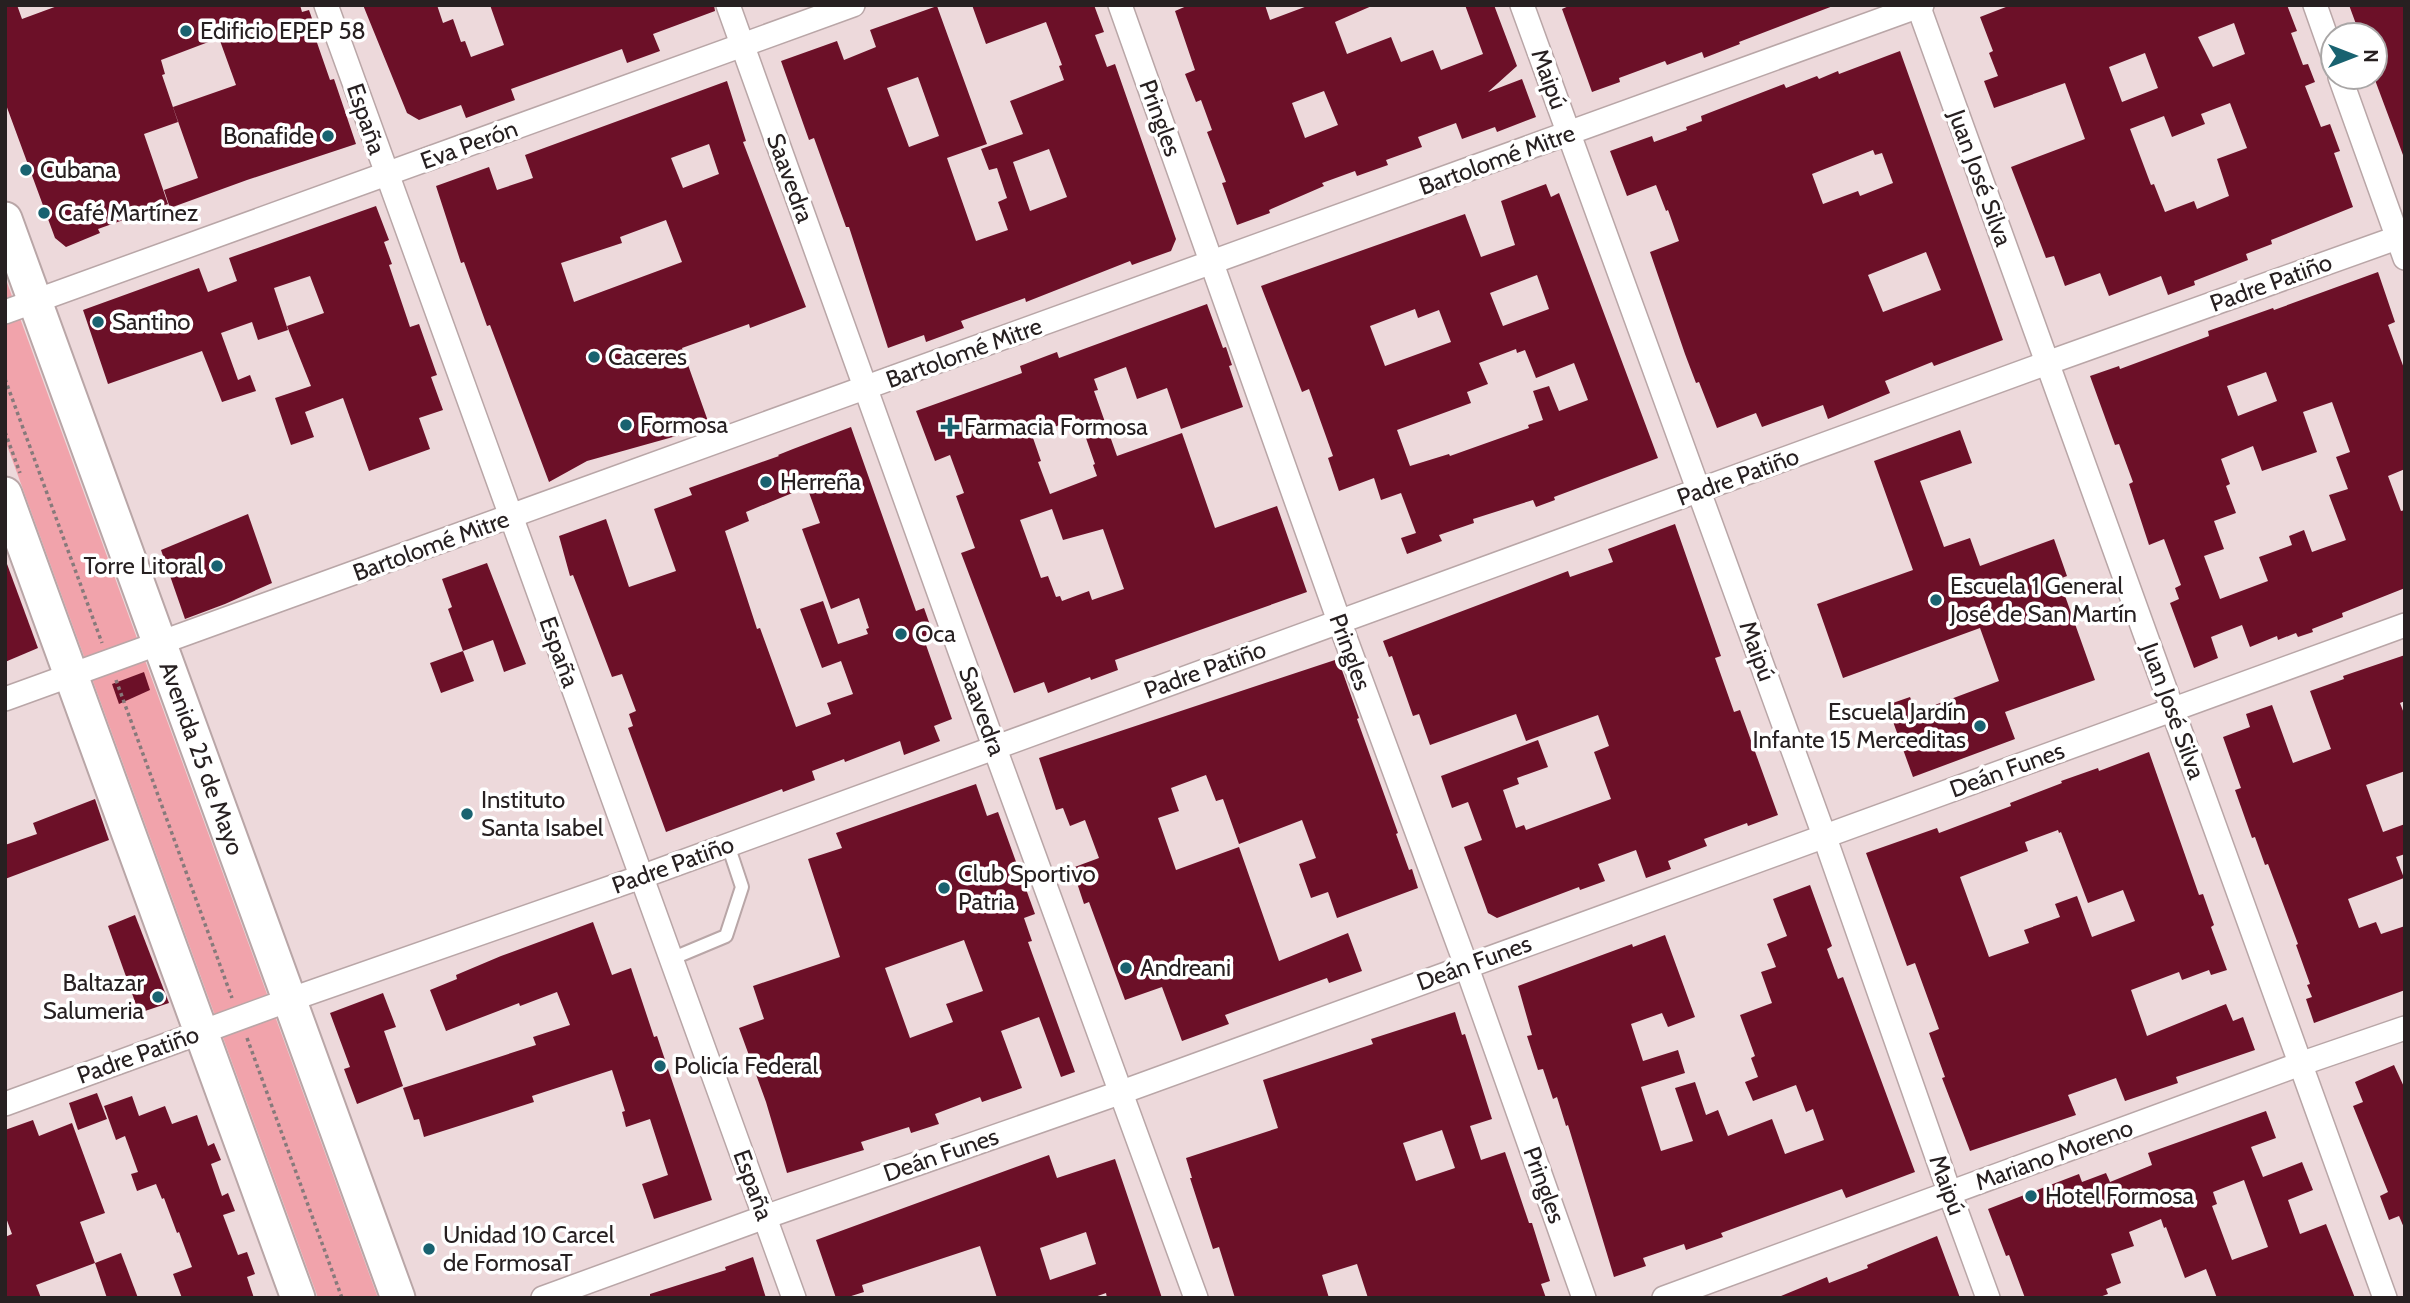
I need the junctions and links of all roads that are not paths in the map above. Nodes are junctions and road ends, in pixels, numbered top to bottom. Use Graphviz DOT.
graph roads {
  1 [pos="326,5"];
  2 [pos="728,5"];
  3 [pos="853,5"];
  4 [pos="1120,5"];
  5 [pos="1522,5"];
  6 [pos="1919,6"];
  7 [pos="742,46"];
  8 [pos="2345,91"];
  9 [pos="1569,134"];
  10 [pos="386,175"];
  11 [pos="5,219"];
  12 [pos="2402,244"];
  13 [pos="1213,263"];
  14 [pos="20,307"];
  15 [pos="2047,363"];
  16 [pos="867,388"];
  17 [pos="1699,491"];
  18 [pos="5,494"];
  19 [pos="510,517"];
  20 [pos="1339,621"];
  21 [pos="2405,625"];
  22 [pos="160,643"];
  23 [pos="71,675"];
  24 [pos="5,699"];
  25 [pos="2172,708"];
  26 [pos="994,746"];
  27 [pos="1825,838"];
  28 [pos="728,845"];
  29 [pos="641,877"];
  30 [pos="671,959"];
  31 [pos="1466,965"];
  32 [pos="289,1000"];
  33 [pos="2405,1028"];
  34 [pos="201,1031"];
  35 [pos="2300,1064"];
  36 [pos="1122,1092"];
  37 [pos="5,1104"];
  38 [pos="1950,1194"];
  39 [pos="765,1217"];
  40 [pos="298,1298"];
  41 [pos="398,1298"];
  42 [pos="543,1298"];
  43 [pos="794,1298"];
  44 [pos="1196,1298"];
  45 [pos="1584,1298"];
  46 [pos="1664,1298"];
  47 [pos="1988,1298"];
  48 [pos="2385,1298"];
  1 -- 10 [label="street, España"];
  2 -- 7 [label="street, Saavedra"];
  3 -- 7 [label="street, Eva Perón"];
  4 -- 13 [label="street, Pringles"];
  5 -- 9 [label="street, Maipú"];
  6 -- 9 [label="street, Bartolomé Mitre"];
  6 -- 15 [label="street, Juan José Silva"];
  7 -- 10 [label="street, Eva Perón"];
  7 -- 16 [label="street, Saavedra"];
  8 -- 12 [label="street"];
  9 -- 13 [label="street, Bartolomé Mitre"];
  9 -- 17 [label="street, Maipú"];
  10 -- 14 [label="street, Eva Perón"];
  10 -- 19 [label="street, España"];
  11 -- 14 [label="main road, Avenida 25 de Mayo"];
  12 -- 15 [label="street, Padre Patiño"];
  13 -- 16 [label="street, Bartolomé Mitre"];
  13 -- 20 [label="street, Pringles"];
  14 -- 22 [label="main road, Avenida 25 de Mayo"];
  15 -- 17 [label="street, Padre Patiño"];
  15 -- 25 [label="street, Juan José Silva"];
  16 -- 19 [label="street, Bartolomé Mitre"];
  16 -- 26 [label="street, Saavedra"];
  17 -- 20 [label="street, Padre Patiño"];
  17 -- 27 [label="street, Maipú"];
  18 -- 23 [label="main road"];
  19 -- 22 [label="street, Bartolomé Mitre"];
  19 -- 29 [label="street, España"];
  20 -- 26 [label="street, Padre Patiño"];
  20 -- 31 [label="street, Pringles"];
  21 -- 25 [label="street, Deán Funes"];
  22 -- 23 [label="street, Bartolomé Mitre"];
  22 -- 32 [label="main road, Avenida 25 de Mayo"];
  23 -- 24 [label="street, Bartolomé Mitre"];
  23 -- 34 [label="main road"];
  25 -- 27 [label="street, Deán Funes"];
  25 -- 35 [label="street, Juan José Silva"];
  26 -- 28 [label="street, Padre Patiño"];
  26 -- 36 [label="street, Saavedra"];
  27 -- 31 [label="street, Deán Funes"];
  27 -- 38 [label="street, Maipú"];
  28 -- 29 [label="street, Padre Patiño"];
  28 -- 30 [label="lane"];
  29 -- 30 [label="street, España"];
  29 -- 32 [label="street, Padre Patiño"];
  30 -- 39 [label="street, España"];
  31 -- 36 [label="street, Deán Funes"];
  31 -- 45 [label="street, Pringles"];
  32 -- 34 [label="street, Padre Patiño"];
  32 -- 41 [label="main road, Avenida 25 de Mayo"];
  33 -- 35 [label="street, Mariano Moreno"];
  34 -- 37 [label="street, Padre Patiño"];
  34 -- 40 [label="main road"];
  35 -- 38 [label="street, Mariano Moreno"];
  35 -- 48 [label="street, Juan José Silva"];
  36 -- 39 [label="street, Deán Funes"];
  36 -- 44 [label="street, Saavedra"];
  38 -- 46 [label="street, Mariano Moreno"];
  38 -- 47 [label="street, Maipú"];
  39 -- 42 [label="street, Deán Funes"];
  39 -- 43 [label="street, España"];
}
